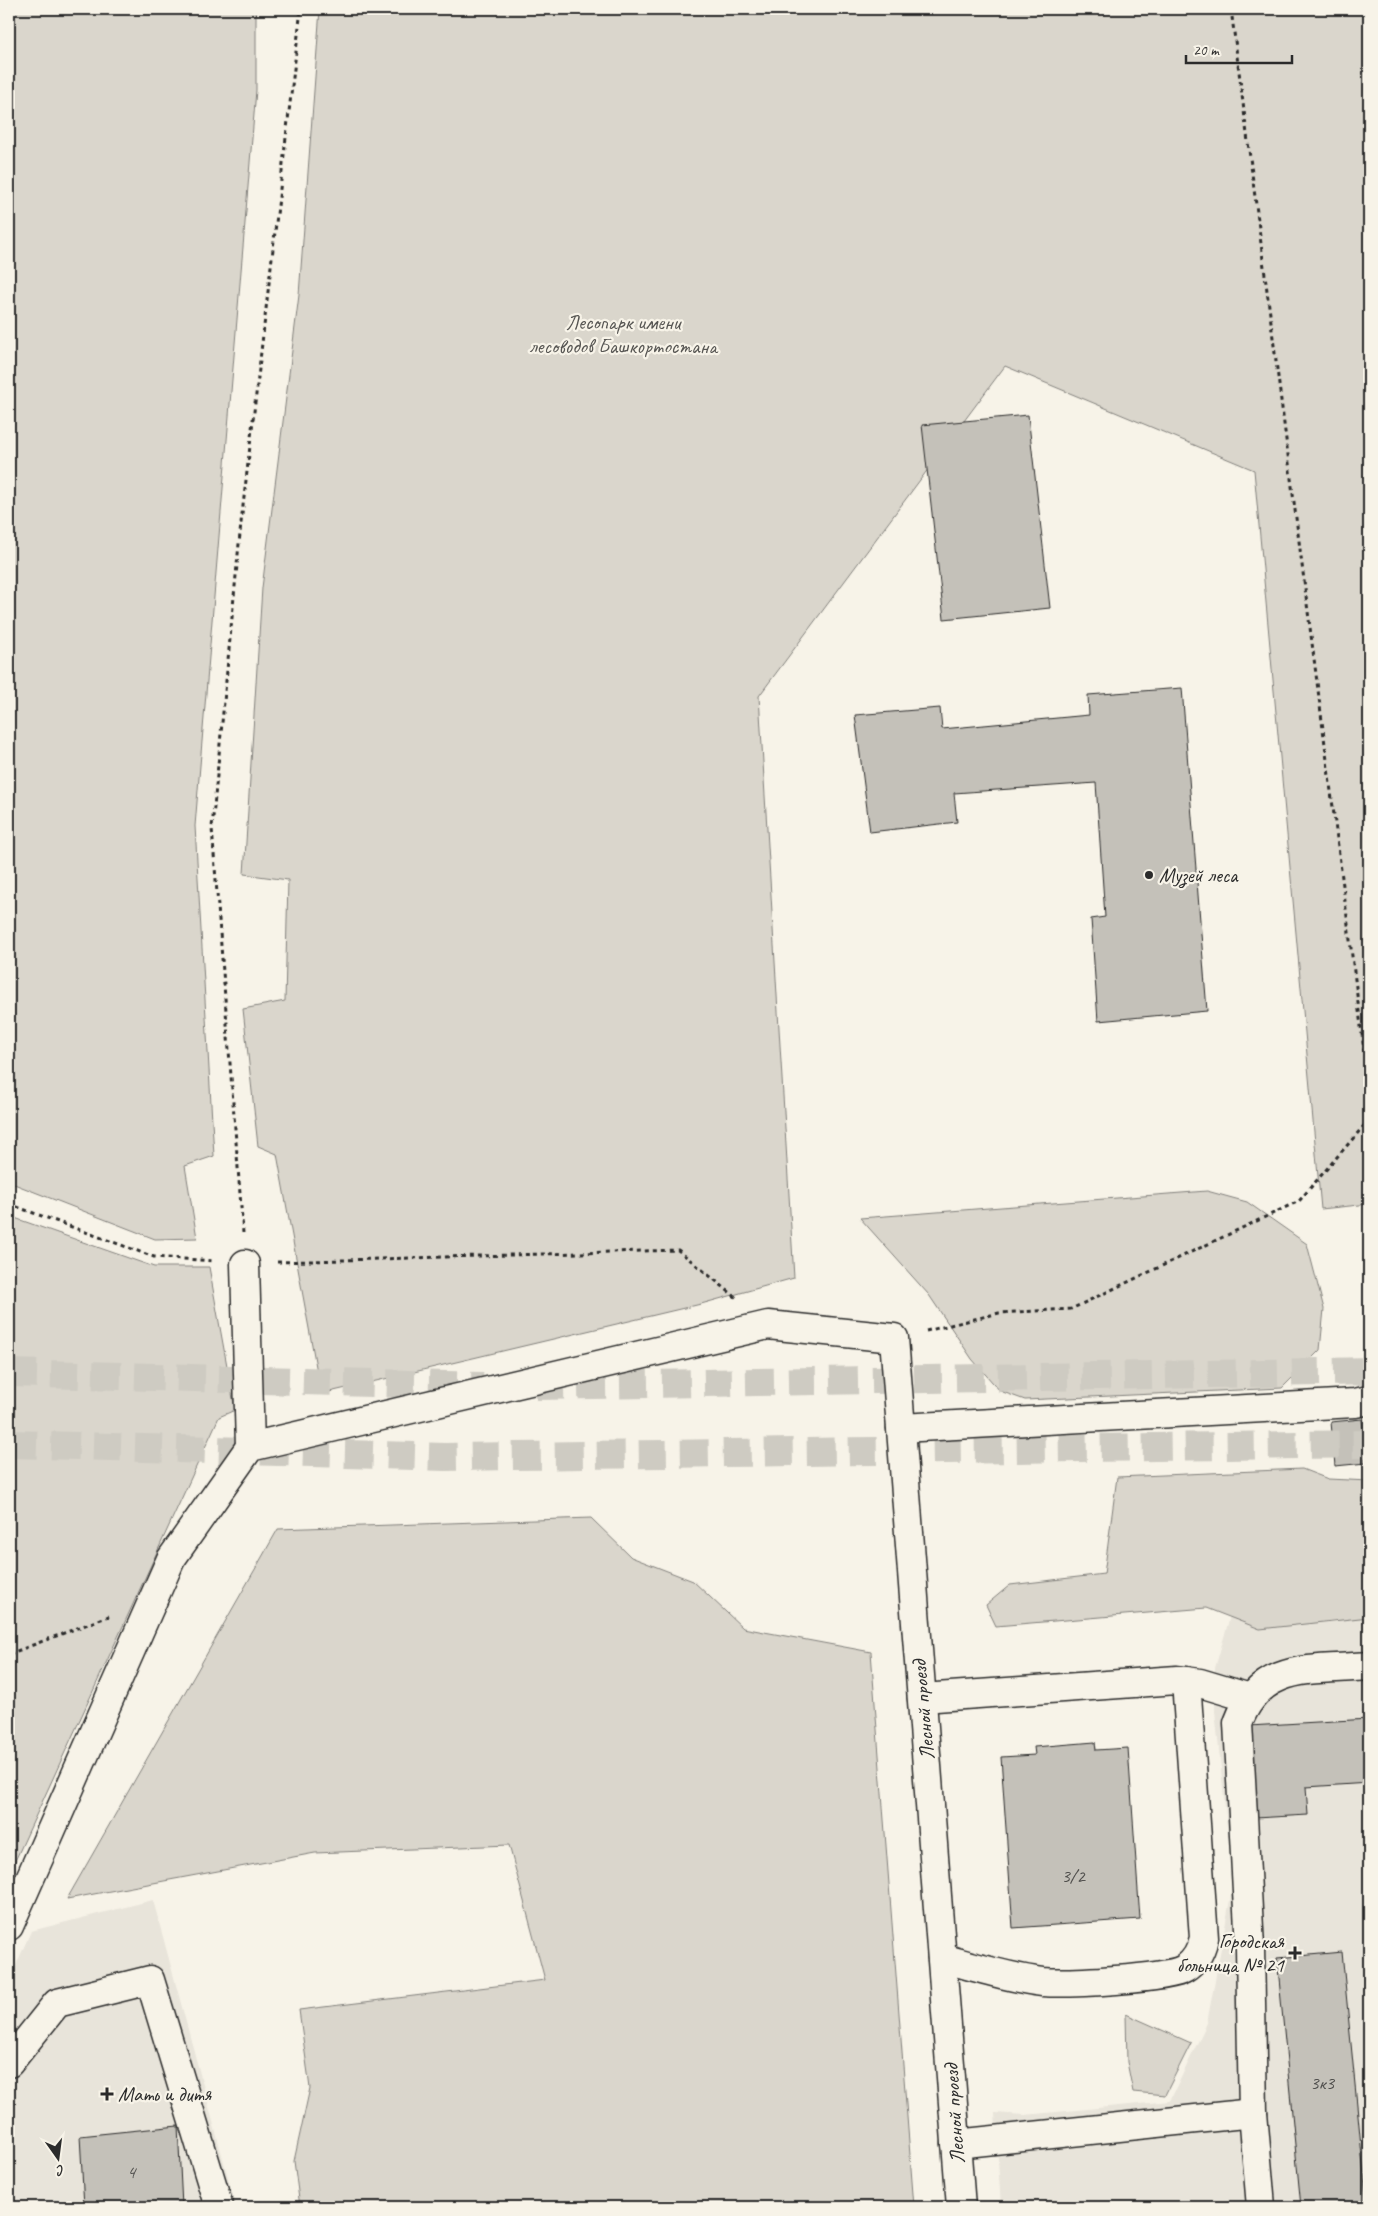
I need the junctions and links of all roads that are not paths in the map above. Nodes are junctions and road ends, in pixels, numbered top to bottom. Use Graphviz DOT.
graph roads {
  1 [pos="245,1264"];
  2 [pos="1369,1400"];
  3 [pos="901,1428"];
  4 [pos="250,1447"];
  5 [pos="1369,1666"];
  6 [pos="1186,1681"];
  7 [pos="922,1698"];
  8 [pos="1250,1698"];
  9 [pos="9,1926"];
  10 [pos="942,1958"];
  11 [pos="9,2063"];
  12 [pos="1253,2113"];
  13 [pos="956,2144"];
  14 [pos="218,2207"];
  15 [pos="961,2207"];
  16 [pos="1261,2207"];
  1 -- 4 [label="street"];
  2 -- 3 [label="street"];
  3 -- 4 [label="street, Лесной проезд"];
  3 -- 7 [label="street, Лесной проезд"];
  4 -- 9 [label="street"];
  5 -- 8 [label="street"];
  6 -- 7 [label="street"];
  6 -- 8 [label="street"];
  6 -- 10 [label="street"];
  7 -- 10 [label="street, Лесной проезд"];
  8 -- 12 [label="street"];
  10 -- 13 [label="street, Лесной проезд"];
  11 -- 14 [label="street"];
  12 -- 13 [label="street"];
  12 -- 16 [label="street"];
  13 -- 15 [label="street, Лесной проезд"];
}
